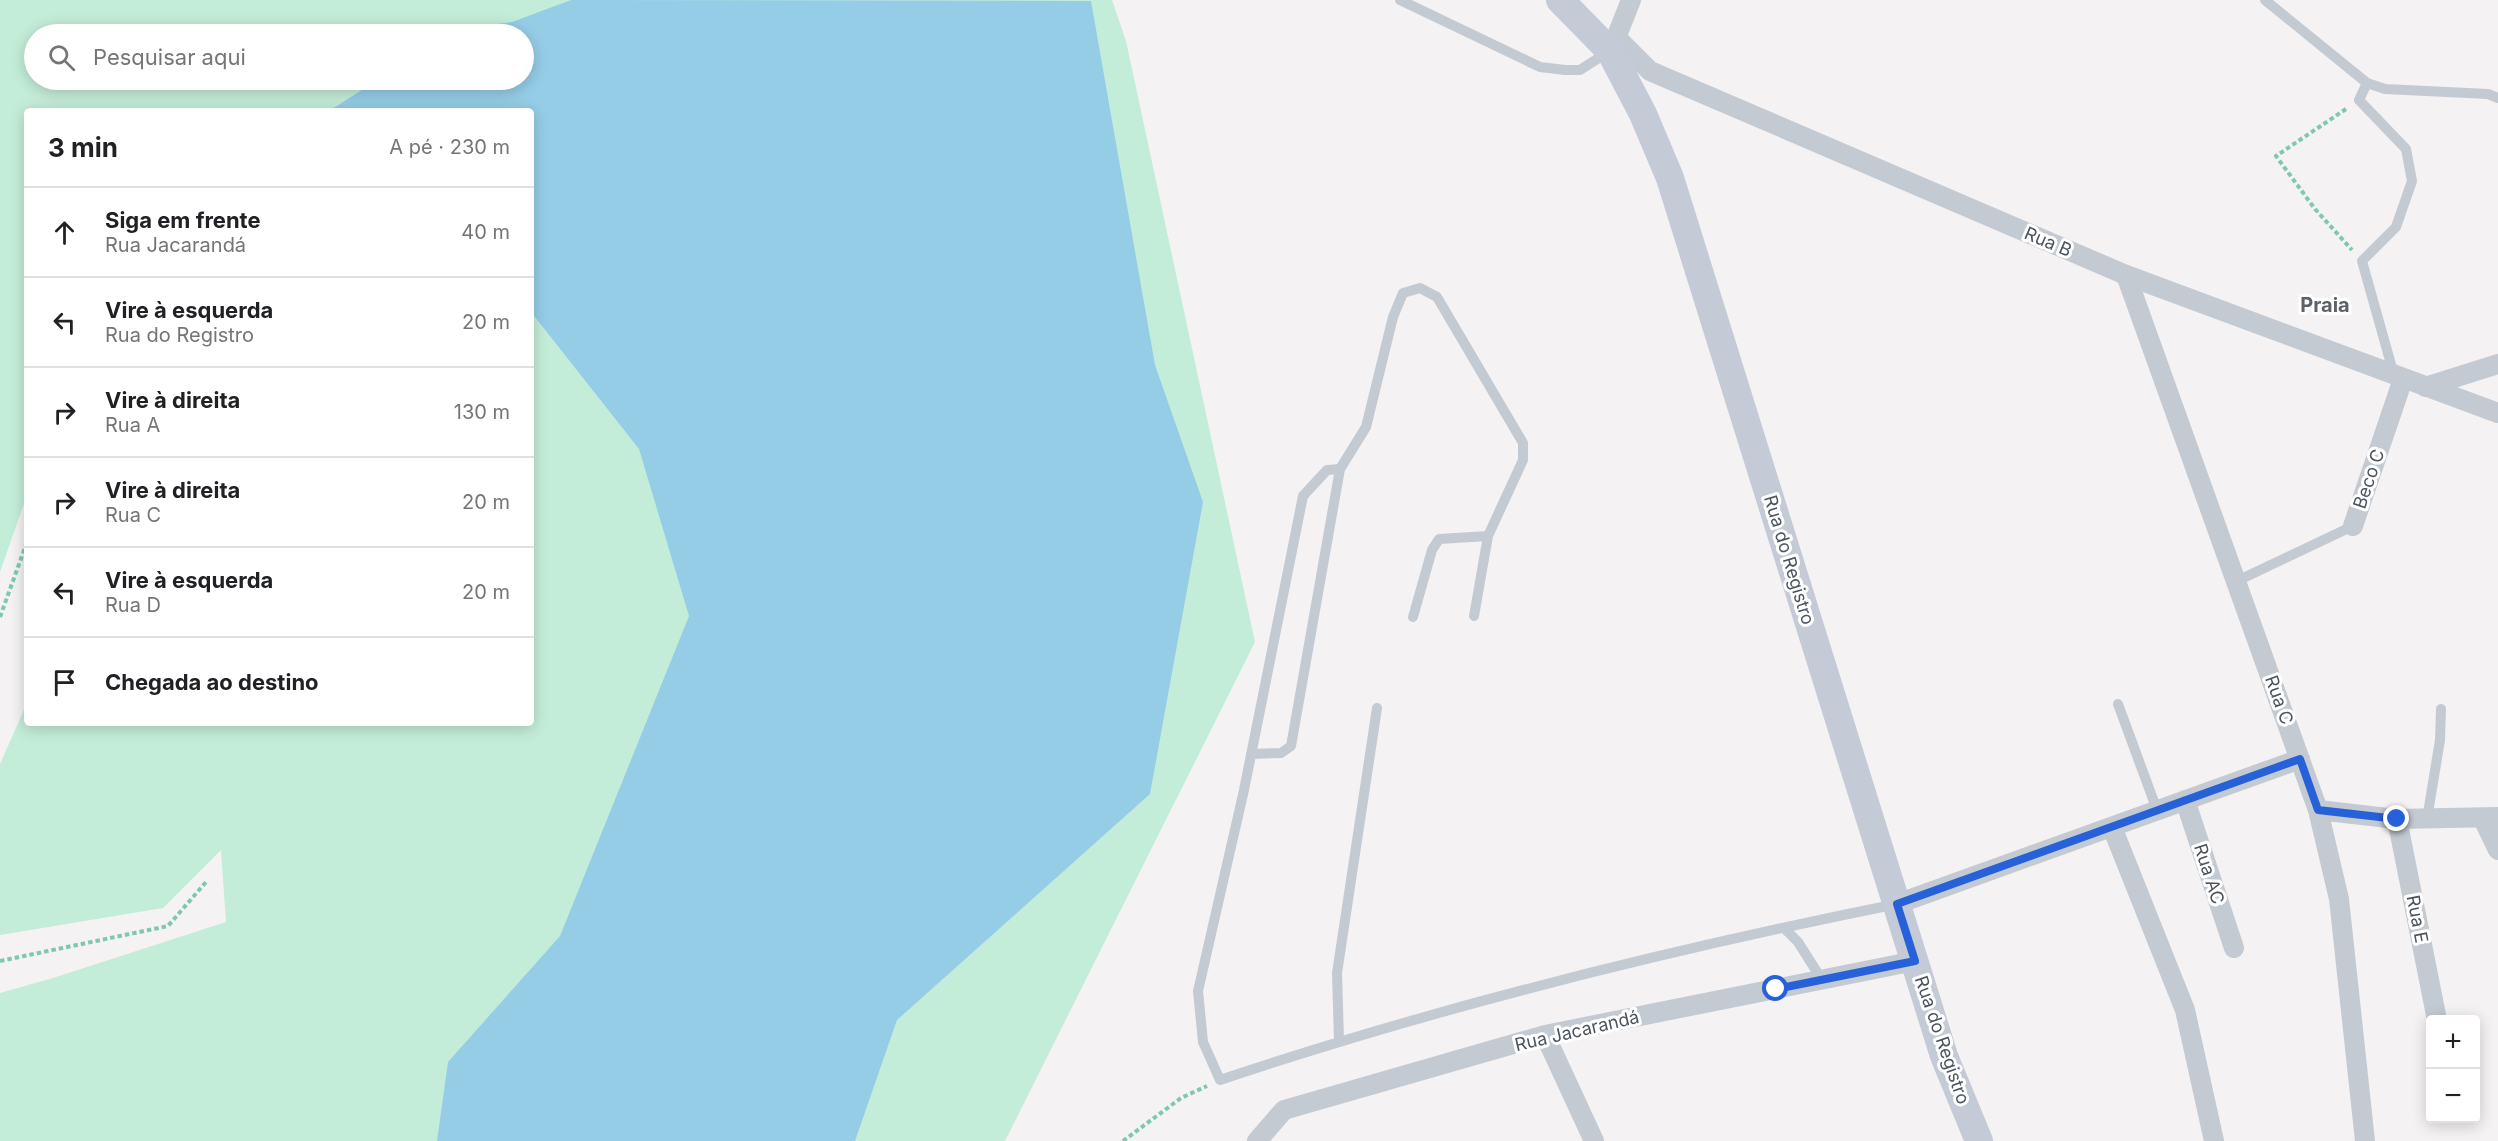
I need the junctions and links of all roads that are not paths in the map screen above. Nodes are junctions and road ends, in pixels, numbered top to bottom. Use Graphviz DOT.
graph roads {
  1 [pos="1401,0"];
  2 [pos="1560,0"];
  3 [pos="1631,0"];
  4 [pos="2265,0"];
  5 [pos="1613,44"];
  6 [pos="2367,83"];
  7 [pos="2498,98"];
  8 [pos="2126,275"];
  9 [pos="2498,364"];
  10 [pos="2398,377"];
  11 [pos="2426,387"];
  12 [pos="2498,413"];
  13 [pos="1340,468"];
  14 [pos="2353,526"];
  15 [pos="1488,536"];
  16 [pos="2236,581"];
  17 [pos="1474,616"];
  18 [pos="1413,617"];
  19 [pos="2118,704"];
  20 [pos="1377,708"];
  21 [pos="2441,708"];
  22 [pos="1251,754"];
  23 [pos="2300,759"];
  24 [pos="2185,800"];
  25 [pos="2157,810"];
  26 [pos="2318,810"];
  27 [pos="2490,818"];
  28 [pos="2397,819"];
  29 [pos="2427,819"];
  30 [pos="2112,827"];
  31 [pos="2498,850"];
  32 [pos="1897,904"];
  33 [pos="1784,928"];
  34 [pos="2234,948"];
  35 [pos="1915,961"];
  36 [pos="1822,980"];
  37 [pos="2436,1015"];
  38 [pos="1545,1035"];
  39 [pos="1339,1041"];
  40 [pos="1257,1141"];
  41 [pos="1593,1141"];
  42 [pos="1979,1141"];
  43 [pos="2214,1141"];
  44 [pos="2365,1141"];
  1 -- 5 [label="lane"];
  2 -- 5 [label="main road, Rua do Registro"];
  3 -- 5 [label="street"];
  4 -- 6 [label="lane"];
  5 -- 8 [label="street, Rua B"];
  5 -- 32 [label="main road, Rua do Registro"];
  6 -- 7 [label="lane"];
  6 -- 10 [label="lane"];
  8 -- 10 [label="street, Rua B"];
  8 -- 16 [label="street, Rua C"];
  9 -- 11 [label="street"];
  10 -- 11 [label="street, Rua B"];
  10 -- 14 [label="street, Beco C"];
  11 -- 12 [label="street, Rua B"];
  13 -- 15 [label="lane"];
  13 -- 22 [label="lane"];
  13 -- 22 [label="lane"];
  14 -- 16 [label="lane, Beco C"];
  15 -- 17 [label="lane"];
  15 -- 18 [label="lane"];
  16 -- 23 [label="street, Rua C"];
  19 -- 25 [label="lane"];
  20 -- 39 [label="lane"];
  21 -- 29 [label="lane"];
  22 -- 39 [label="lane"];
  23 -- 24 [label="street"];
  23 -- 26 [label="street, Rua C"];
  24 -- 25 [label="street"];
  24 -- 34 [label="street, Rua AC"];
  25 -- 30 [label="street"];
  26 -- 28 [label="street"];
  26 -- 44 [label="street, Rua C"];
  27 -- 29 [label="street"];
  27 -- 31 [label="street"];
  28 -- 29 [label="street"];
  28 -- 37 [label="street, Rua E"];
  30 -- 32 [label="street"];
  30 -- 43 [label="street"];
  32 -- 33 [label="lane"];
  32 -- 35 [label="main road, Rua do Registro"];
  33 -- 36 [label="lane"];
  33 -- 39 [label="lane"];
  35 -- 36 [label="street, Rua Jacarandá"];
  35 -- 42 [label="main road, Rua do Registro"];
  36 -- 38 [label="street, Rua Jacarandá"];
  38 -- 40 [label="street, Rua Jacarandá"];
  38 -- 41 [label="street"];
}
